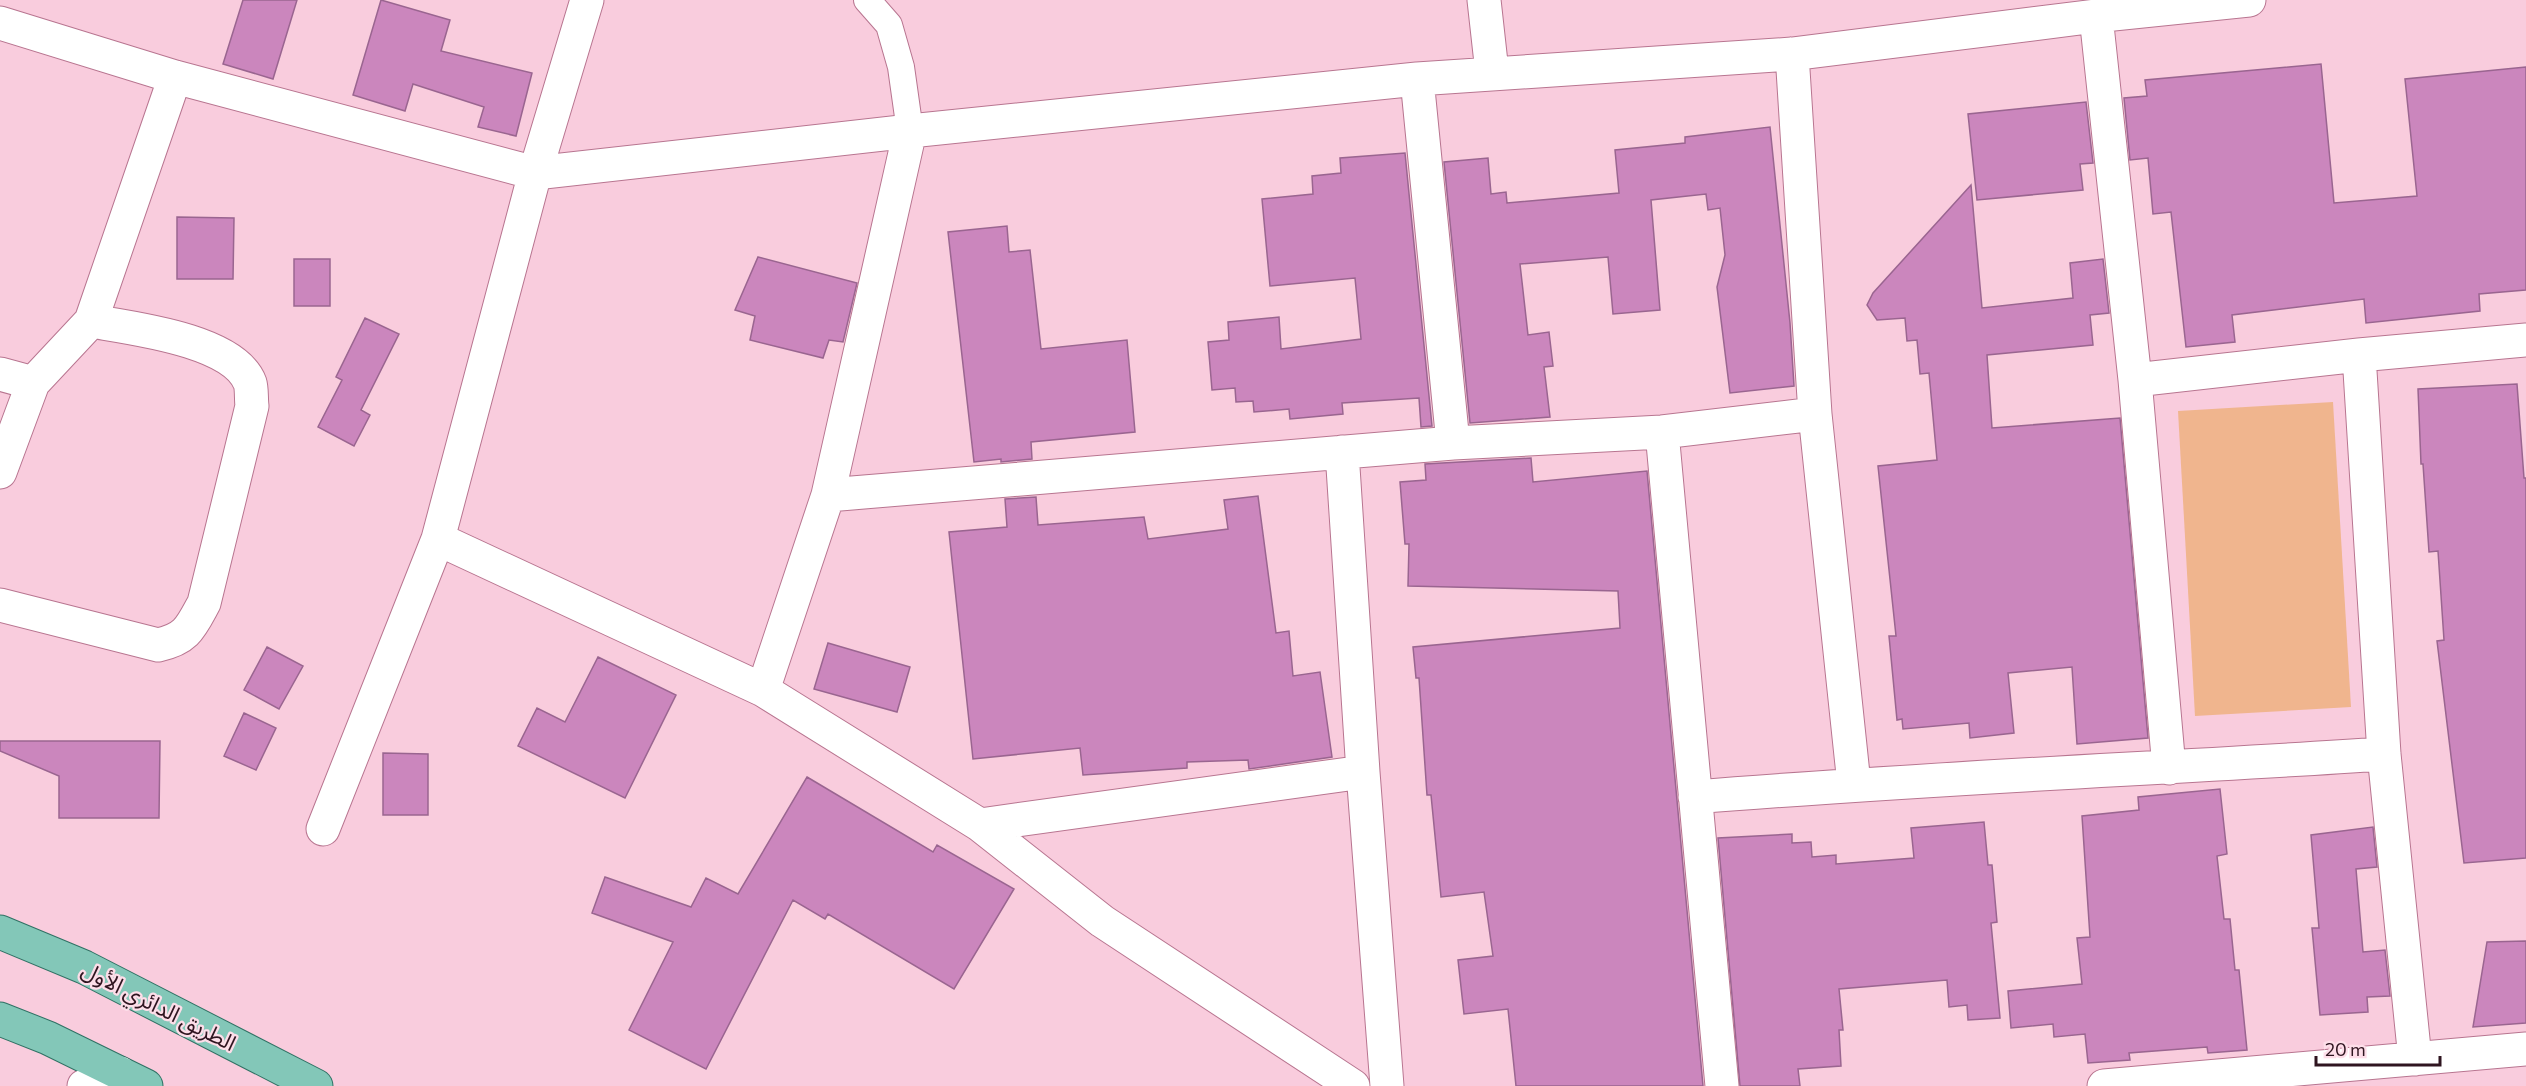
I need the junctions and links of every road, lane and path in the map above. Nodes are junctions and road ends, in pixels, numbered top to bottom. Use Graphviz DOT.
graph roads {
  1 [pos="587,0"];
  2 [pos="867,0"];
  3 [pos="1484,0"];
  4 [pos="2249,0"];
  5 [pos="2096,16"];
  6 [pos="0,23"];
  7 [pos="1792,54"];
  8 [pos="1492,72"];
  9 [pos="175,77"];
  10 [pos="1417,79"];
  11 [pos="910,131"];
  12 [pos="535,173"];
  13 [pos="91,321"];
  14 [pos="2526,340"];
  15 [pos="2359,355"];
  16 [pos="0,374"];
  17 [pos="2135,380"];
  18 [pos="33,383"];
  19 [pos="1815,414"];
  20 [pos="1662,432"];
  21 [pos="1453,443"];
  22 [pos="1342,452"];
  23 [pos="0,472"];
  24 [pos="828,495"];
  25 [pos="438,539"];
  26 [pos="0,605"];
  27 [pos="763,690"];
  28 [pos="2384,754"];
  29 [pos="2169,768"];
  30 [pos="1363,772"];
  31 [pos="1854,784"];
  32 [pos="1695,797"];
  33 [pos="980,825"];
  34 [pos="323,829"];
  35 [pos="0,932"];
  36 [pos="0,1019"];
  37 [pos="2526,1049"];
  38 [pos="2415,1059"];
  39 [pos="133,1080"];
  40 [pos="84,1086"];
  41 [pos="316,1086"];
  42 [pos="1353,1086"];
  43 [pos="1387,1086"];
  44 [pos="1722,1086"];
  45 [pos="2104,1086"];
  1 -- 12 [label="street"];
  2 -- 11 [label="lane"];
  3 -- 8 [label="street"];
  4 -- 5 [label="street"];
  5 -- 7 [label="street"];
  5 -- 17 [label="street"];
  6 -- 9 [label="street"];
  7 -- 8 [label="street"];
  7 -- 19 [label="street"];
  8 -- 10 [label="street"];
  9 -- 12 [label="street"];
  9 -- 13 [label="street"];
  10 -- 11 [label="street"];
  10 -- 21 [label="street"];
  11 -- 12 [label="street"];
  11 -- 24 [label="street"];
  12 -- 25 [label="street"];
  13 -- 18 [label="street"];
  13 -- 26 [label="street"];
  14 -- 15 [label="street"];
  15 -- 17 [label="street"];
  15 -- 28 [label="street"];
  16 -- 18 [label="street"];
  17 -- 29 [label="street"];
  18 -- 23 [label="street"];
  19 -- 20 [label="street"];
  19 -- 31 [label="street"];
  20 -- 21 [label="street"];
  20 -- 32 [label="street"];
  21 -- 22 [label="street"];
  22 -- 24 [label="street"];
  22 -- 30 [label="street"];
  24 -- 27 [label="street"];
  25 -- 27 [label="street"];
  25 -- 34 [label="street"];
  27 -- 33 [label="street"];
  28 -- 29 [label="street"];
  28 -- 38 [label="street"];
  29 -- 31 [label="street"];
  30 -- 33 [label="street"];
  30 -- 43 [label="street"];
  31 -- 32 [label="street"];
  32 -- 44 [label="street"];
  33 -- 42 [label="street"];
  35 -- 41 [label="main road, الطريق الدائري الأول"];
  36 -- 39 [label="main road"];
  37 -- 38 [label="street"];
  38 -- 45 [label="street"];
  39 -- 40 [label="street"];
}
